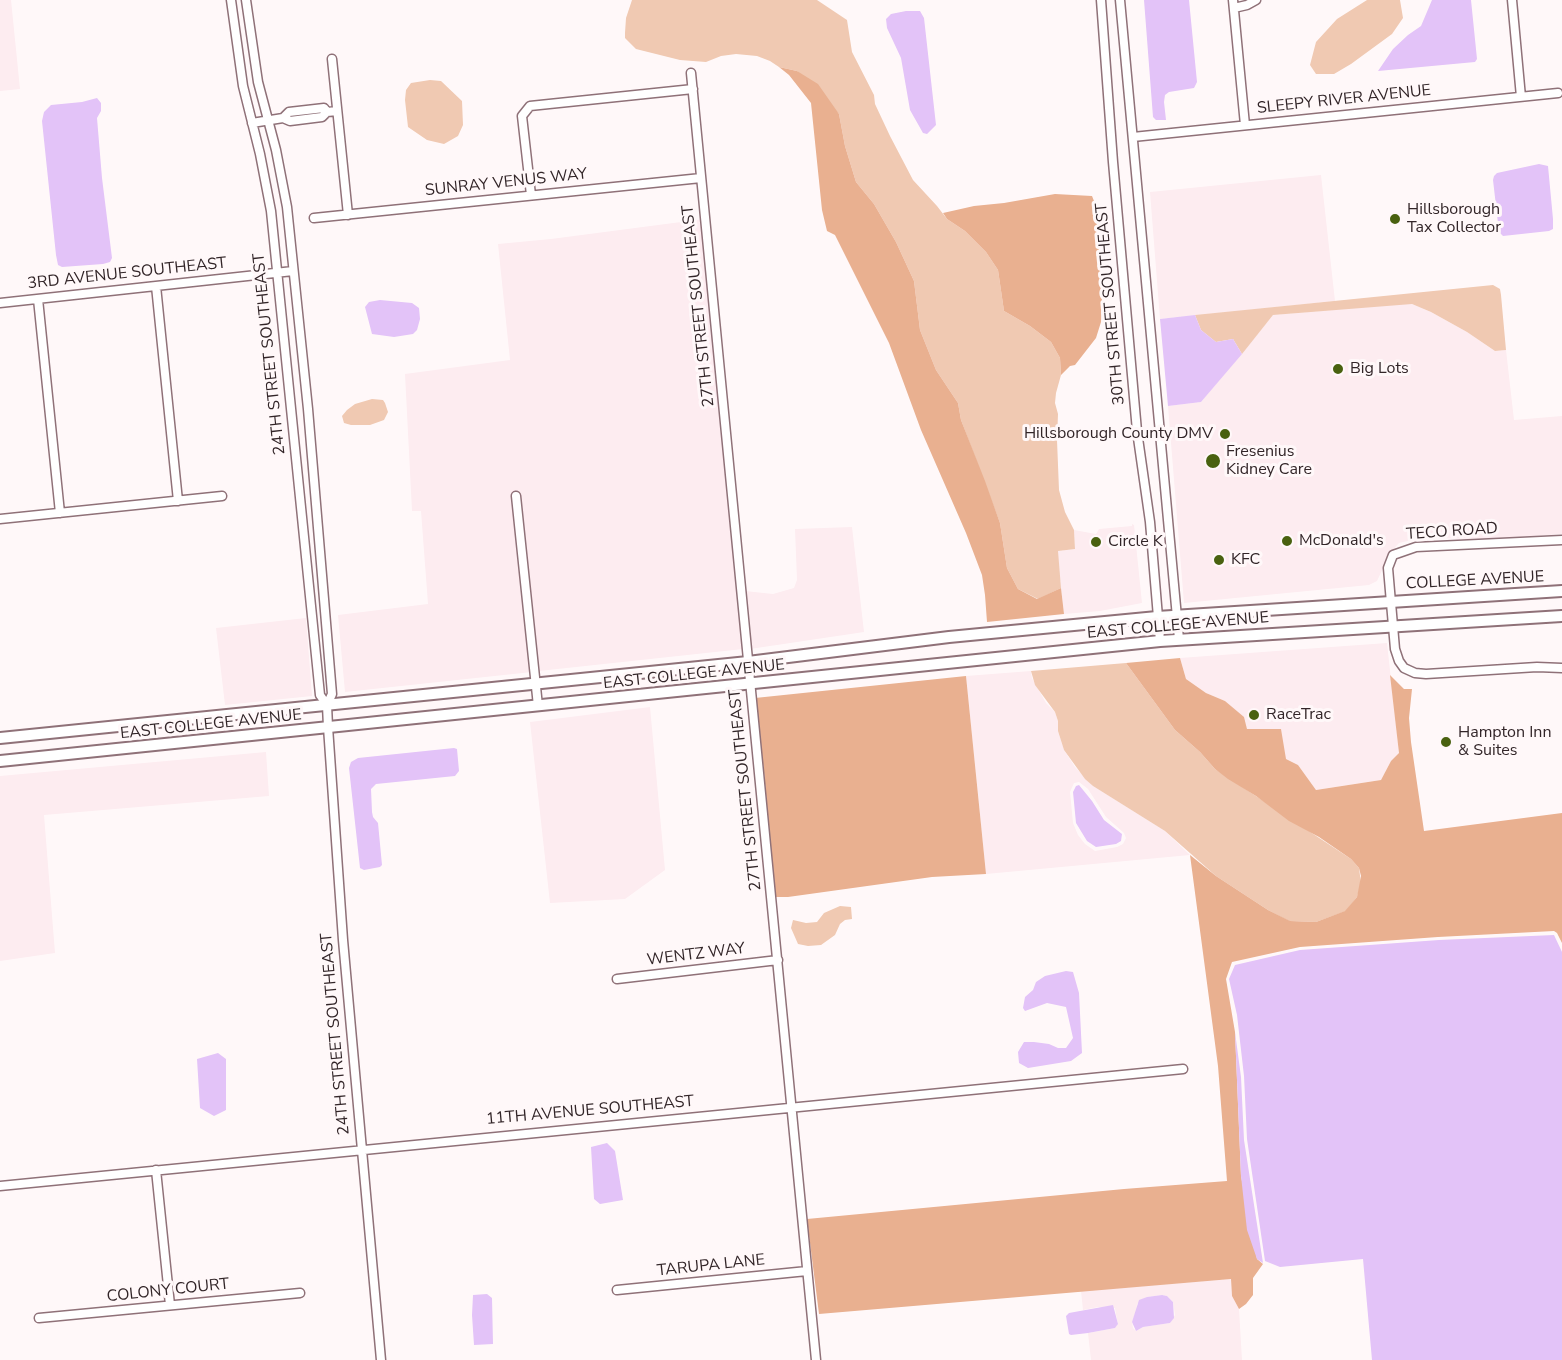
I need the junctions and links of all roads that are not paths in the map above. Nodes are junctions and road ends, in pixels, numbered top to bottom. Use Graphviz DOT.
graph roads {
  1 [pos="231,0"];
  2 [pos="246,0"];
  3 [pos="1101,0"];
  4 [pos="1120,0"];
  5 [pos="1256,0"];
  6 [pos="1512,0"];
  7 [pos="1234,4"];
  8 [pos="332,59"];
  9 [pos="691,73"];
  10 [pos="693,89"];
  11 [pos="1558,93"];
  12 [pos="1521,97"];
  13 [pos="337,111"];
  14 [pos="268,121"];
  15 [pos="252,123"];
  16 [pos="1245,125"];
  17 [pos="1133,137"];
  18 [pos="701,178"];
  19 [pos="531,195"];
  20 [pos="348,214"];
  21 [pos="314,218"];
  22 [pos="293,271"];
  23 [pos="276,273"];
  24 [pos="156,286"];
  25 [pos="38,299"];
  26 [pos="0,303"];
  27 [pos="222,496"];
  28 [pos="516,496"];
  29 [pos="178,501"];
  30 [pos="60,513"];
  31 [pos="0,519"];
  32 [pos="1562,540"];
  33 [pos="1562,591"];
  34 [pos="1390,601"];
  35 [pos="1176,615"];
  36 [pos="1562,616"];
  37 [pos="1157,617"];
  38 [pos="1393,626"];
  39 [pos="1179,639"];
  40 [pos="1160,641"];
  41 [pos="748,662"];
  42 [pos="1562,668"];
  43 [pos="536,684"];
  44 [pos="750,684"];
  45 [pos="327,705"];
  46 [pos="538,706"];
  47 [pos="328,727"];
  48 [pos="0,738"];
  49 [pos="0,761"];
  50 [pos="778,960"];
  51 [pos="617,979"];
  52 [pos="1183,1069"];
  53 [pos="793,1107"];
  54 [pos="361,1148"];
  55 [pos="156,1170"];
  56 [pos="0,1186"];
  57 [pos="807,1270"];
  58 [pos="617,1290"];
  59 [pos="300,1293"];
  60 [pos="170,1305"];
  61 [pos="39,1318"];
  62 [pos="381,1360"];
  63 [pos="816,1360"];
  1 -- 15 [label="street, 24TH STREET SOUTHEAST"];
  2 -- 14 [label="street, 24TH STREET SOUTHEAST"];
  3 -- 37 [label="street, 30TH STREET SOUTHEAST"];
  4 -- 17 [label="street"];
  5 -- 7 [label="street"];
  6 -- 12 [label="street"];
  7 -- 16 [label="street"];
  8 -- 13 [label="street"];
  9 -- 10 [label="street, 27TH STREET SOUTHEAST"];
  10 -- 18 [label="street, 27TH STREET SOUTHEAST"];
  10 -- 19 [label="street"];
  11 -- 12 [label="street, SLEEPY RIVER AVENUE"];
  12 -- 16 [label="street, SLEEPY RIVER AVENUE"];
  13 -- 14 [label="street"];
  13 -- 20 [label="street"];
  14 -- 15 [label="street"];
  14 -- 22 [label="street, 24TH STREET SOUTHEAST"];
  15 -- 23 [label="street, 24TH STREET SOUTHEAST"];
  16 -- 17 [label="street, SLEEPY RIVER AVENUE"];
  17 -- 35 [label="street"];
  18 -- 19 [label="street, SUNRAY VENUS WAY"];
  18 -- 41 [label="street, 27TH STREET SOUTHEAST"];
  19 -- 20 [label="street, SUNRAY VENUS WAY"];
  20 -- 21 [label="street, SUNRAY VENUS WAY"];
  22 -- 23 [label="street, 3RD AVENUE SOUTHEAST"];
  22 -- 45 [label="street, 24TH STREET SOUTHEAST"];
  23 -- 24 [label="street, 3RD AVENUE SOUTHEAST"];
  23 -- 45 [label="street, 24TH STREET SOUTHEAST"];
  24 -- 25 [label="street, 3RD AVENUE SOUTHEAST"];
  24 -- 29 [label="street"];
  25 -- 26 [label="street, 3RD AVENUE SOUTHEAST"];
  25 -- 30 [label="street"];
  27 -- 29 [label="street"];
  28 -- 43 [label="street"];
  29 -- 30 [label="street"];
  30 -- 31 [label="street"];
  32 -- 34 [label="street, TECO ROAD"];
  33 -- 34 [label="main road, COLLEGE AVENUE"];
  34 -- 35 [label="main road, EAST COLLEGE AVENUE"];
  34 -- 38 [label="street"];
  35 -- 37 [label="main road, EAST COLLEGE AVENUE"];
  35 -- 39 [label="street"];
  36 -- 38 [label="main road"];
  37 -- 40 [label="street, 30TH STREET SOUTHEAST"];
  37 -- 41 [label="main road, EAST COLLEGE AVENUE"];
  38 -- 39 [label="main road, EAST COLLEGE AVENUE"];
  38 -- 42 [label="street"];
  39 -- 40 [label="main road, EAST COLLEGE AVENUE"];
  40 -- 44 [label="main road, EAST COLLEGE AVENUE"];
  41 -- 43 [label="main road, EAST COLLEGE AVENUE"];
  41 -- 44 [label="street, 27TH STREET SOUTHEAST"];
  43 -- 45 [label="main road, EAST COLLEGE AVENUE"];
  43 -- 46 [label="street"];
  44 -- 46 [label="main road, EAST COLLEGE AVENUE"];
  44 -- 50 [label="street, 27TH STREET SOUTHEAST"];
  45 -- 47 [label="street, 24TH STREET SOUTHEAST"];
  45 -- 48 [label="main road, EAST COLLEGE AVENUE"];
  46 -- 47 [label="main road, EAST COLLEGE AVENUE"];
  47 -- 49 [label="main road, EAST COLLEGE AVENUE"];
  47 -- 54 [label="street, 24TH STREET SOUTHEAST"];
  50 -- 51 [label="street, WENTZ WAY"];
  50 -- 53 [label="street, 27TH STREET SOUTHEAST"];
  52 -- 53 [label="street, 11TH AVENUE SOUTHEAST"];
  53 -- 54 [label="street, 11TH AVENUE SOUTHEAST"];
  53 -- 57 [label="street, 27TH STREET SOUTHEAST"];
  54 -- 55 [label="street, 11TH AVENUE SOUTHEAST"];
  54 -- 62 [label="street, 24TH STREET SOUTHEAST"];
  55 -- 56 [label="street, 11TH AVENUE SOUTHEAST"];
  55 -- 60 [label="street"];
  57 -- 58 [label="street, TARUPA LANE"];
  57 -- 63 [label="street, 27TH STREET SOUTHEAST"];
  59 -- 60 [label="street, COLONY COURT"];
  60 -- 61 [label="street, COLONY COURT"];
}
